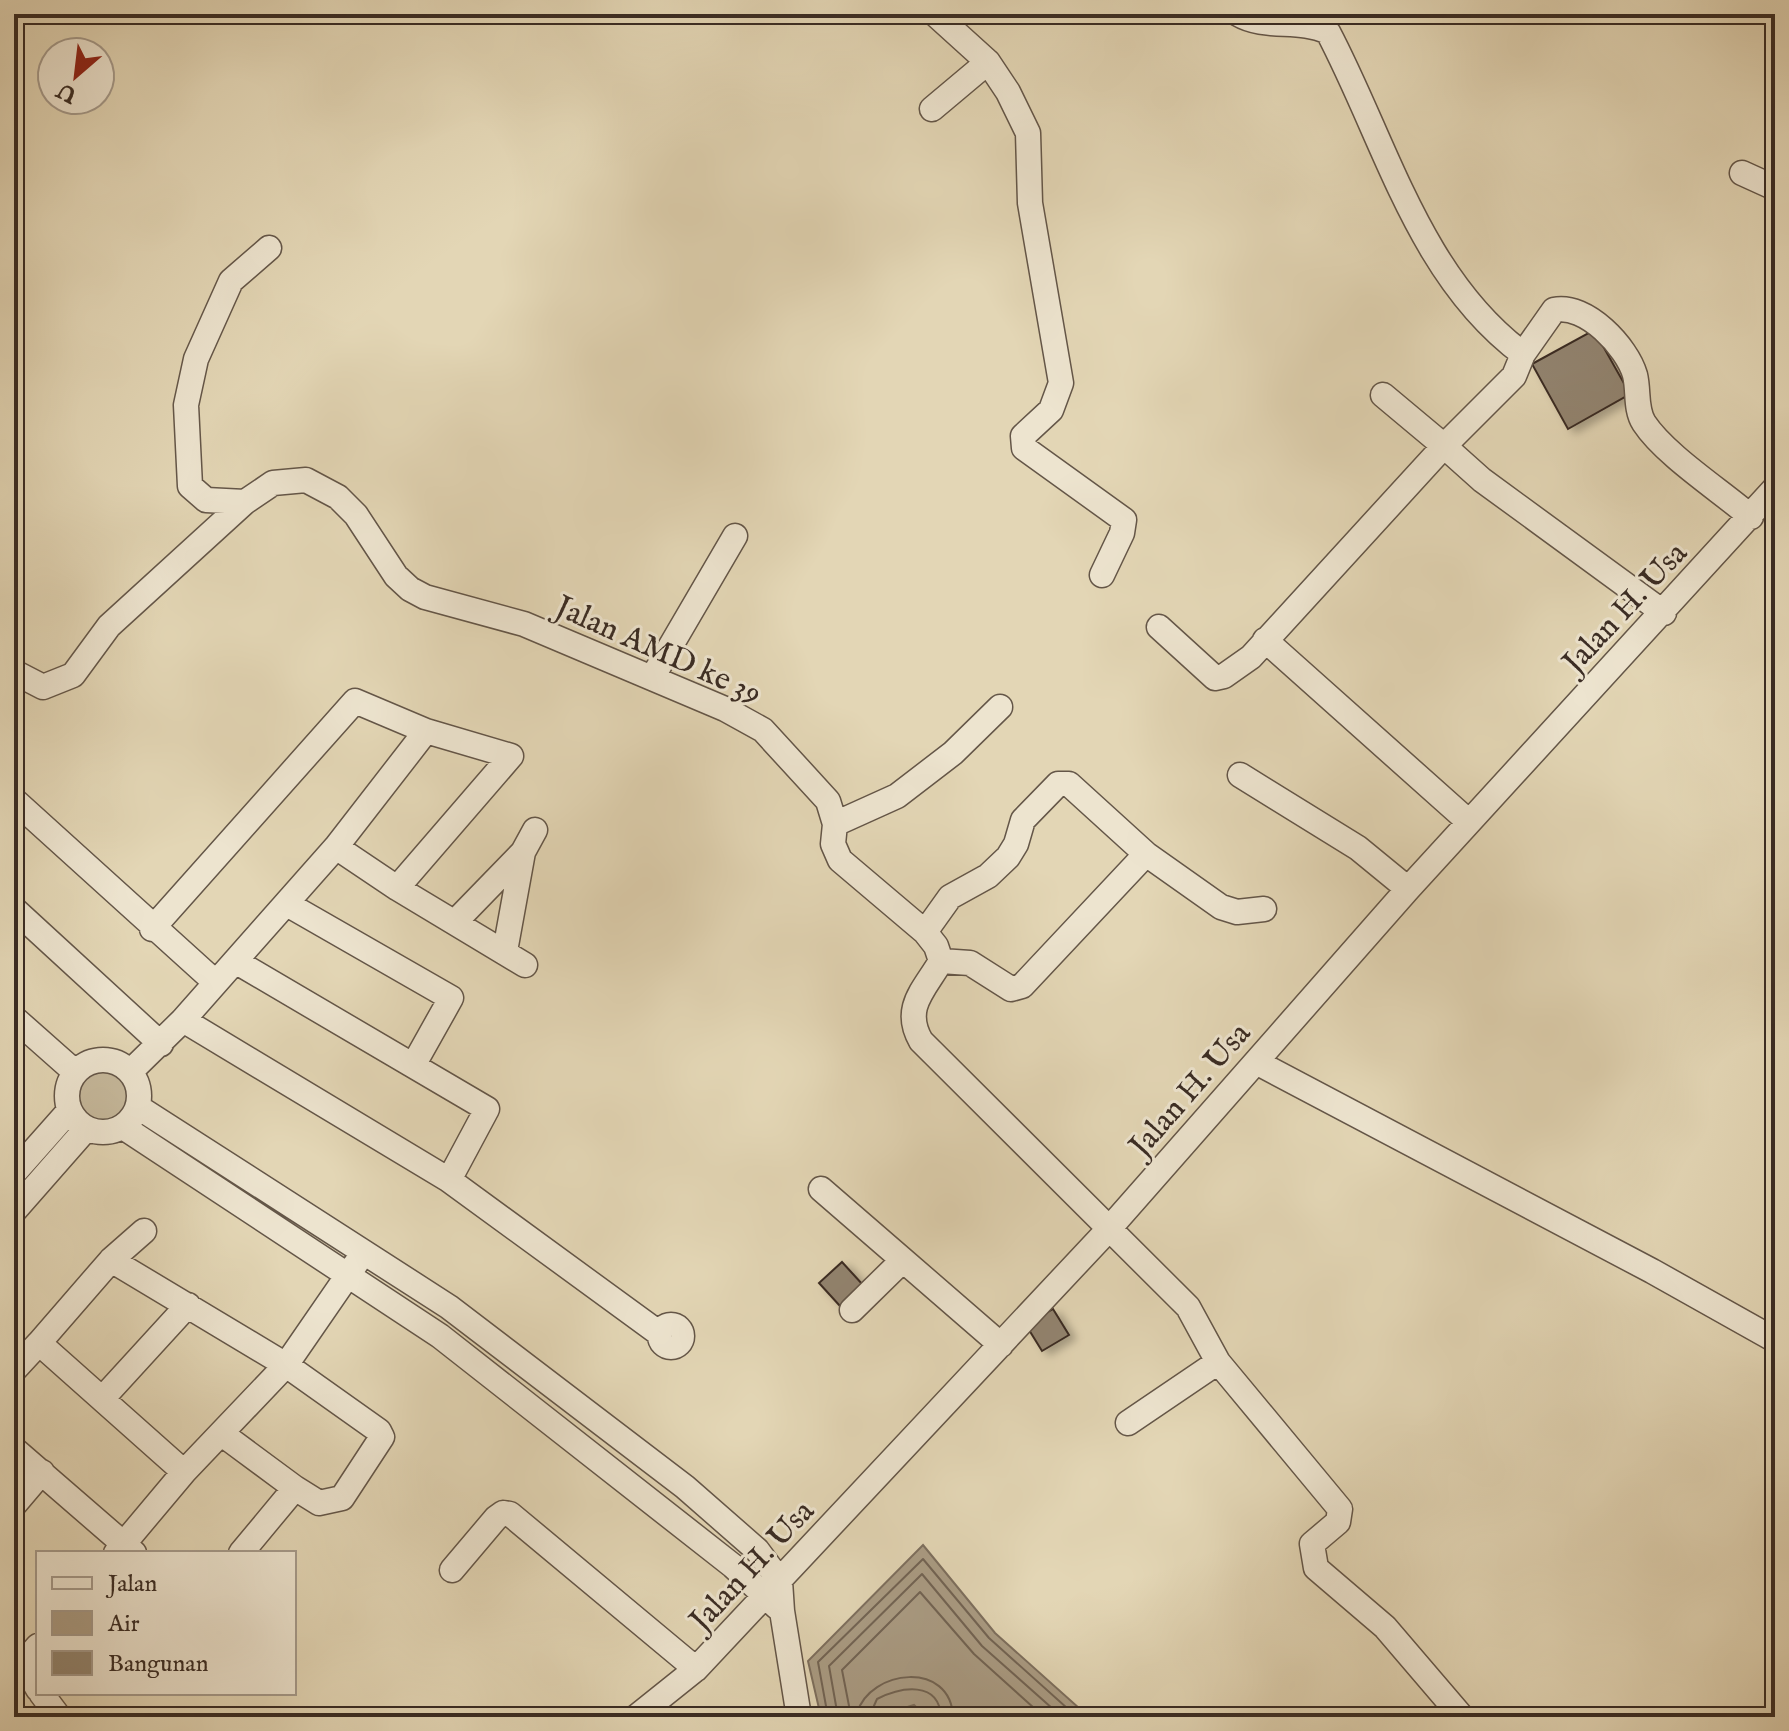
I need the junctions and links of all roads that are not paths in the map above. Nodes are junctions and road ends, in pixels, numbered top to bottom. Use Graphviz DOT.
graph roads {
  1 [pos="935,14"];
  2 [pos="1238,14"];
  3 [pos="988,62"];
  4 [pos="932,109"];
  5 [pos="1742,173"];
  6 [pos="1775,188"];
  7 [pos="269,248"];
  8 [pos="1523,354"];
  9 [pos="1383,395"];
  10 [pos="1444,446"];
  11 [pos="1775,488"];
  12 [pos="245,502"];
  13 [pos="1751,517"];
  14 [pos="735,536"];
  15 [pos="1102,575"];
  16 [pos="1664,613"];
  17 [pos="1159,627"];
  18 [pos="1265,640"];
  19 [pos="14,672"];
  20 [pos="652,678"];
  21 [pos="1000,707"];
  22 [pos="426,731"];
  23 [pos="1240,775"];
  24 [pos="14,800"];
  25 [pos="1469,822"];
  26 [pos="835,824"];
  27 [pos="535,830"];
  28 [pos="336,847"];
  29 [pos="523,852"];
  30 [pos="1146,854"];
  31 [pos="397,888"];
  32 [pos="1408,889"];
  33 [pos="287,904"];
  34 [pos="14,909"];
  35 [pos="1264,909"];
  36 [pos="455,922"];
  37 [pos="152,929"];
  38 [pos="925,932"];
  39 [pos="235,961"];
  40 [pos="941,961"];
  41 [pos="214,981"];
  42 [pos="14,1018"];
  43 [pos="183,1020"];
  44 [pos="161,1044"];
  45 [pos="1256,1062"];
  46 [pos="414,1064"];
  47 [pos="75,1072"];
  48 [pos="130,1072"];
  49 [pos="69,1111"];
  50 [pos="131,1117"];
  51 [pos="86,1129"];
  52 [pos="14,1173"];
  53 [pos="449,1180"];
  54 [pos="821,1189"];
  55 [pos="14,1211"];
  56 [pos="1108,1230"];
  57 [pos="144,1231"];
  58 [pos="111,1260"];
  59 [pos="903,1260"];
  60 [pos="356,1264"];
  61 [pos="188,1305"];
  62 [pos="852,1310"];
  63 [pos="1775,1340"];
  64 [pos="39,1343"];
  65 [pos="1001,1345"];
  66 [pos="666,1348"];
  67 [pos="1218,1362"];
  68 [pos="286,1365"];
  69 [pos="14,1370"];
  70 [pos="102,1399"];
  71 [pos="1128,1423"];
  72 [pos="222,1434"];
  73 [pos="14,1449"];
  74 [pos="42,1472"];
  75 [pos="184,1472"];
  76 [pos="295,1488"];
  77 [pos="14,1505"];
  78 [pos="124,1550"];
  79 [pos="243,1551"];
  80 [pos="452,1570"];
  81 [pos="775,1596"];
  82 [pos="36,1648"];
  83 [pos="696,1669"];
  84 [pos="36,1686"];
  85 [pos="42,1695"];
  86 [pos="59,1717"];
  87 [pos="636,1717"];
  88 [pos="799,1717"];
  89 [pos="1462,1717"];
  1 -- 3 [label="street"];
  2 -- 8 [label="street"];
  3 -- 4 [label="street"];
  3 -- 15 [label="street"];
  5 -- 6 [label="street"];
  7 -- 12 [label="street"];
  8 -- 10 [label="street"];
  8 -- 13 [label="street"];
  9 -- 10 [label="street"];
  10 -- 16 [label="street"];
  10 -- 18 [label="street"];
  11 -- 13 [label="street, Jalan H. Usa"];
  12 -- 19 [label="street, Jalan AMD ke 39"];
  12 -- 20 [label="street, Jalan AMD ke 39"];
  13 -- 16 [label="street, Jalan H. Usa"];
  14 -- 20 [label="street"];
  16 -- 25 [label="street, Jalan H. Usa"];
  17 -- 18 [label="street"];
  18 -- 25 [label="street"];
  20 -- 26 [label="street, Jalan AMD ke 39"];
  21 -- 26 [label="street"];
  22 -- 28 [label="street"];
  22 -- 31 [label="street"];
  22 -- 37 [label="street"];
  23 -- 32 [label="street"];
  24 -- 37 [label="street"];
  25 -- 32 [label="street, Jalan H. Usa"];
  26 -- 38 [label="street, Jalan AMD ke 39"];
  27 -- 29 [label="street"];
  28 -- 31 [label="street"];
  28 -- 33 [label="street"];
  29 -- 36 [label="street"];
  29 -- 36 [label="street"];
  30 -- 35 [label="street"];
  30 -- 38 [label="street"];
  30 -- 40 [label="street"];
  31 -- 36 [label="street"];
  32 -- 45 [label="street, Jalan H. Usa"];
  33 -- 39 [label="street"];
  33 -- 46 [label="street"];
  34 -- 44 [label="street"];
  37 -- 41 [label="street"];
  38 -- 40 [label="street, Jalan AMD ke 39"];
  39 -- 41 [label="street"];
  39 -- 46 [label="street"];
  40 -- 56 [label="street"];
  41 -- 43 [label="street"];
  42 -- 47 [label="street"];
  43 -- 44 [label="street"];
  43 -- 53 [label="street"];
  44 -- 48 [label="street"];
  45 -- 56 [label="street, Jalan H. Usa"];
  45 -- 63 [label="street"];
  46 -- 53 [label="street"];
  47 -- 48 [label="street"];
  47 -- 49 [label="street"];
  48 -- 50 [label="street"];
  49 -- 51 [label="street"];
  49 -- 52 [label="street"];
  50 -- 51 [label="street"];
  50 -- 60 [label="street"];
  51 -- 55 [label="street"];
  53 -- 66 [label="street"];
  54 -- 59 [label="street"];
  56 -- 65 [label="street, Jalan H. Usa"];
  56 -- 67 [label="street"];
  57 -- 58 [label="street"];
  58 -- 61 [label="street"];
  58 -- 64 [label="street"];
  59 -- 62 [label="street"];
  59 -- 65 [label="street"];
  60 -- 68 [label="street"];
  60 -- 81 [label="street"];
  61 -- 68 [label="street"];
  61 -- 70 [label="street"];
  64 -- 69 [label="street"];
  64 -- 70 [label="street"];
  65 -- 81 [label="street, Jalan H. Usa"];
  67 -- 71 [label="street"];
  67 -- 89 [label="street"];
  68 -- 72 [label="street"];
  68 -- 76 [label="street"];
  70 -- 75 [label="street"];
  72 -- 75 [label="street"];
  72 -- 76 [label="street"];
  73 -- 74 [label="street"];
  74 -- 77 [label="street"];
  74 -- 78 [label="street"];
  75 -- 78 [label="street"];
  76 -- 79 [label="street"];
  80 -- 83 [label="street"];
  81 -- 83 [label="street, Jalan H. Usa"];
  81 -- 88 [label="street"];
  82 -- 84 [label="street"];
  83 -- 87 [label="street, Jalan H. Usa"];
  85 -- 86 [label="street"];
}
